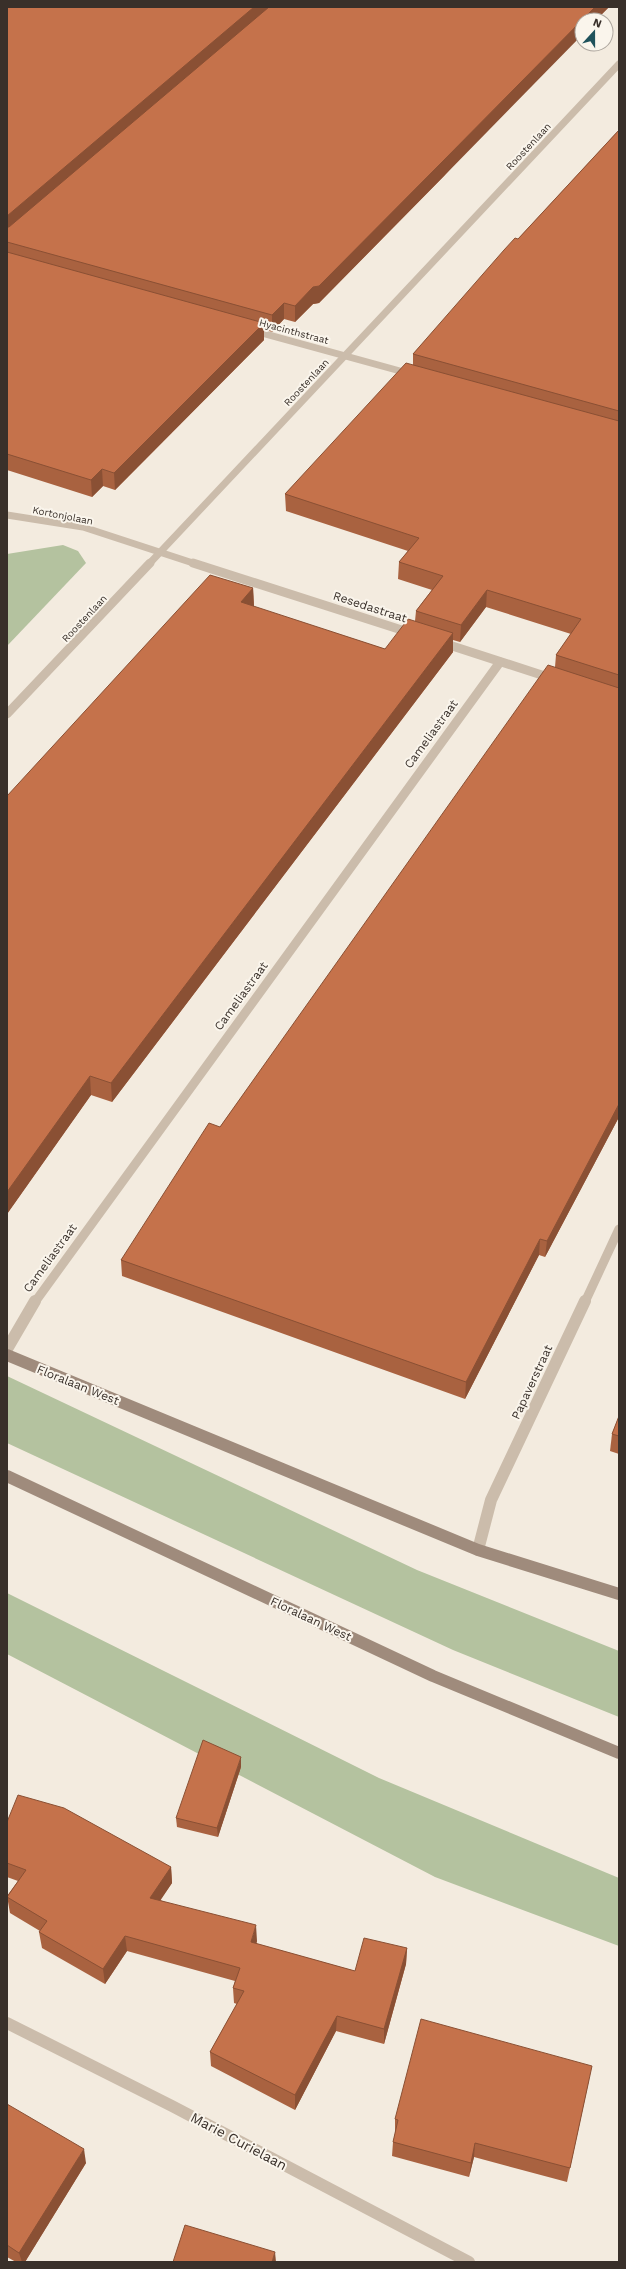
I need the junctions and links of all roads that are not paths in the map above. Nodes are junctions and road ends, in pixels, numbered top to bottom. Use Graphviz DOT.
graph roads {
  1 [pos="619,64"];
  2 [pos="245,328"];
  3 [pos="345,355"];
  4 [pos="421,377"];
  5 [pos="7,515"];
  6 [pos="160,552"];
  7 [pos="417,635"];
  8 [pos="432,640"];
  9 [pos="500,662"];
  10 [pos="560,680"];
  11 [pos="7,714"];
  12 [pos="619,1229"];
  13 [pos="7,1349"];
  14 [pos="7,1355"];
  15 [pos="7,1476"];
  16 [pos="478,1550"];
  17 [pos="619,1594"];
  18 [pos="619,1753"];
  19 [pos="7,2024"];
  20 [pos="469,2262"];
  1 -- 3 [label="street, Roostenlaan"];
  2 -- 3 [label="street, Hyacinthstraat"];
  3 -- 4 [label="street, Hyacinthstraat"];
  3 -- 6 [label="street, Roostenlaan"];
  5 -- 6 [label="street, Kortonjolaan"];
  6 -- 7 [label="street, Resedastraat"];
  6 -- 11 [label="street, Roostenlaan"];
  8 -- 9 [label="street"];
  9 -- 10 [label="street"];
  9 -- 13 [label="street, Cameliastraat"];
  12 -- 16 [label="street, Papaverstraat"];
  14 -- 16 [label="main road, Floralaan West"];
  15 -- 18 [label="main road, Floralaan West"];
  16 -- 17 [label="main road, Floralaan West"];
  19 -- 20 [label="street, Marie Curielaan"];
}
